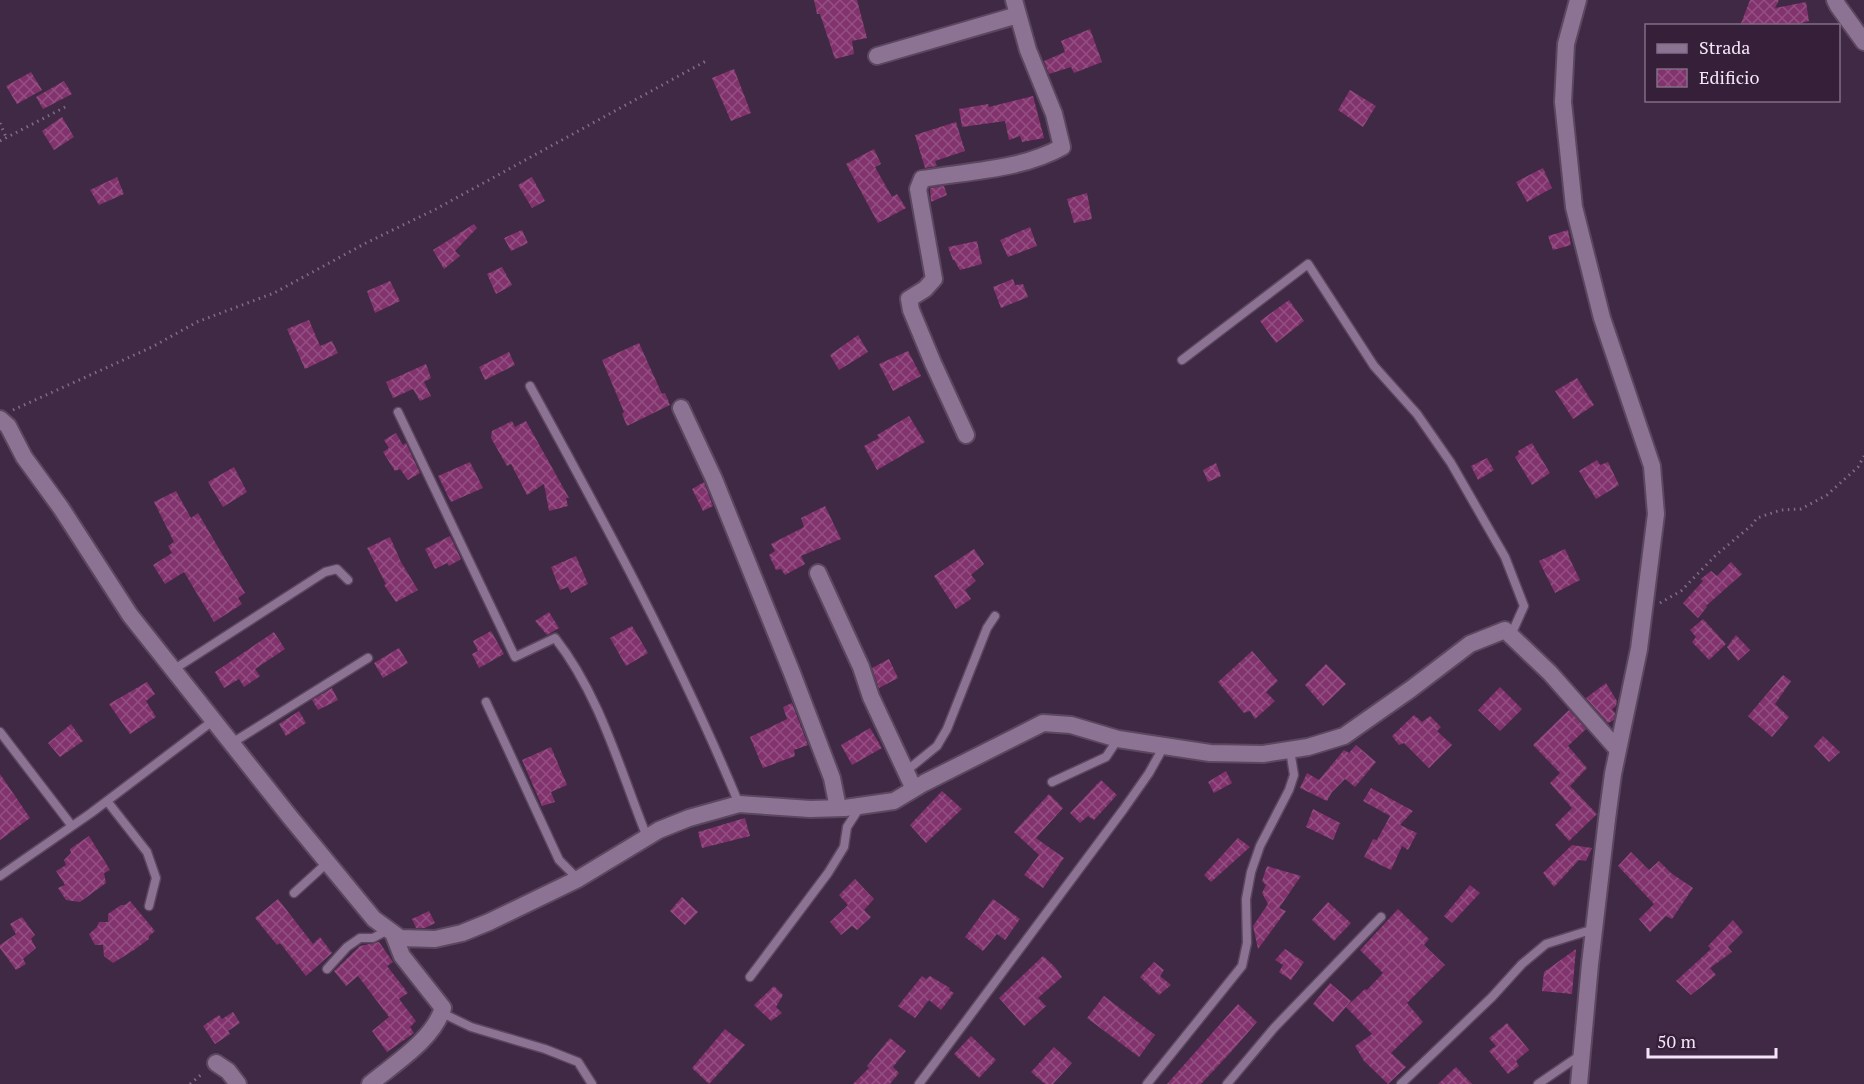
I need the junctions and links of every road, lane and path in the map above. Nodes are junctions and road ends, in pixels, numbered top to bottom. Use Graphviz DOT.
graph roads {
  1 [pos="1578,0"];
  2 [pos="1835,0"];
  3 [pos="1016,8"];
  4 [pos="1864,42"];
  5 [pos="877,56"];
  6 [pos="706,61"];
  7 [pos="69,105"];
  8 [pos="0,123"];
  9 [pos="6,137"];
  10 [pos="0,141"];
  11 [pos="1182,360"];
  12 [pos="531,386"];
  13 [pos="681,408"];
  14 [pos="398,412"];
  15 [pos="5,415"];
  16 [pos="966,435"];
  17 [pos="1864,456"];
  18 [pos="818,573"];
  19 [pos="348,580"];
  20 [pos="1643,613"];
  21 [pos="995,616"];
  22 [pos="1511,635"];
  23 [pos="368,658"];
  24 [pos="173,670"];
  25 [pos="486,702"];
  26 [pos="214,720"];
  27 [pos="0,732"];
  28 [pos="1118,739"];
  29 [pos="232,743"];
  30 [pos="1164,746"];
  31 [pos="1290,750"];
  32 [pos="1618,750"];
  33 [pos="905,772"];
  34 [pos="1052,782"];
  35 [pos="914,789"];
  36 [pos="107,801"];
  37 [pos="739,804"];
  38 [pos="860,807"];
  39 [pos="838,808"];
  40 [pos="72,826"];
  41 [pos="647,837"];
  42 [pos="327,863"];
  43 [pos="0,876"];
  44 [pos="578,879"];
  45 [pos="294,893"];
  46 [pos="149,906"];
  47 [pos="1381,917"];
  48 [pos="1594,929"];
  49 [pos="391,931"];
  50 [pos="327,969"];
  51 [pos="750,977"];
  52 [pos="442,1013"];
  53 [pos="1583,1053"];
  54 [pos="216,1063"];
  55 [pos="238,1084"];
  56 [pos="370,1084"];
  57 [pos="592,1084"];
  58 [pos="919,1084"];
  59 [pos="1147,1084"];
  60 [pos="1227,1084"];
  61 [pos="1401,1084"];
  62 [pos="1538,1084"];
  63 [pos="1579,1084"];
  1 -- 20 [label="street"];
  2 -- 4 [label="street"];
  3 -- 5 [label="street"];
  3 -- 16 [label="street"];
  6 -- 15 [label="path"];
  7 -- 9 [label="path"];
  8 -- 9 [label="path"];
  9 -- 10 [label="path"];
  11 -- 22 [label="lane"];
  12 -- 37 [label="lane"];
  13 -- 39 [label="street"];
  14 -- 41 [label="lane"];
  15 -- 24 [label="street"];
  17 -- 20 [label="path"];
  18 -- 33 [label="street"];
  19 -- 24 [label="lane"];
  20 -- 32 [label="street"];
  21 -- 33 [label="lane"];
  22 -- 31 [label="street"];
  22 -- 32 [label="street"];
  23 -- 29 [label="lane"];
  24 -- 26 [label="street"];
  25 -- 44 [label="lane"];
  26 -- 29 [label="street"];
  26 -- 36 [label="lane"];
  27 -- 40 [label="lane"];
  28 -- 30 [label="street"];
  28 -- 34 [label="lane"];
  28 -- 35 [label="street"];
  29 -- 42 [label="street"];
  30 -- 31 [label="street"];
  30 -- 58 [label="lane"];
  31 -- 59 [label="lane"];
  32 -- 48 [label="street"];
  33 -- 35 [label="street"];
  35 -- 38 [label="street"];
  36 -- 40 [label="lane"];
  36 -- 46 [label="lane"];
  37 -- 39 [label="street"];
  37 -- 41 [label="street"];
  38 -- 39 [label="street"];
  38 -- 51 [label="lane"];
  40 -- 43 [label="lane"];
  41 -- 44 [label="street"];
  42 -- 45 [label="lane"];
  42 -- 49 [label="street"];
  44 -- 49 [label="street"];
  47 -- 60 [label="lane"];
  48 -- 53 [label="street"];
  48 -- 61 [label="lane"];
  49 -- 50 [label="lane"];
  49 -- 52 [label="street"];
  52 -- 56 [label="street"];
  52 -- 57 [label="lane"];
  53 -- 62 [label="lane"];
  53 -- 63 [label="street"];
  54 -- 55 [label="street"];
}
